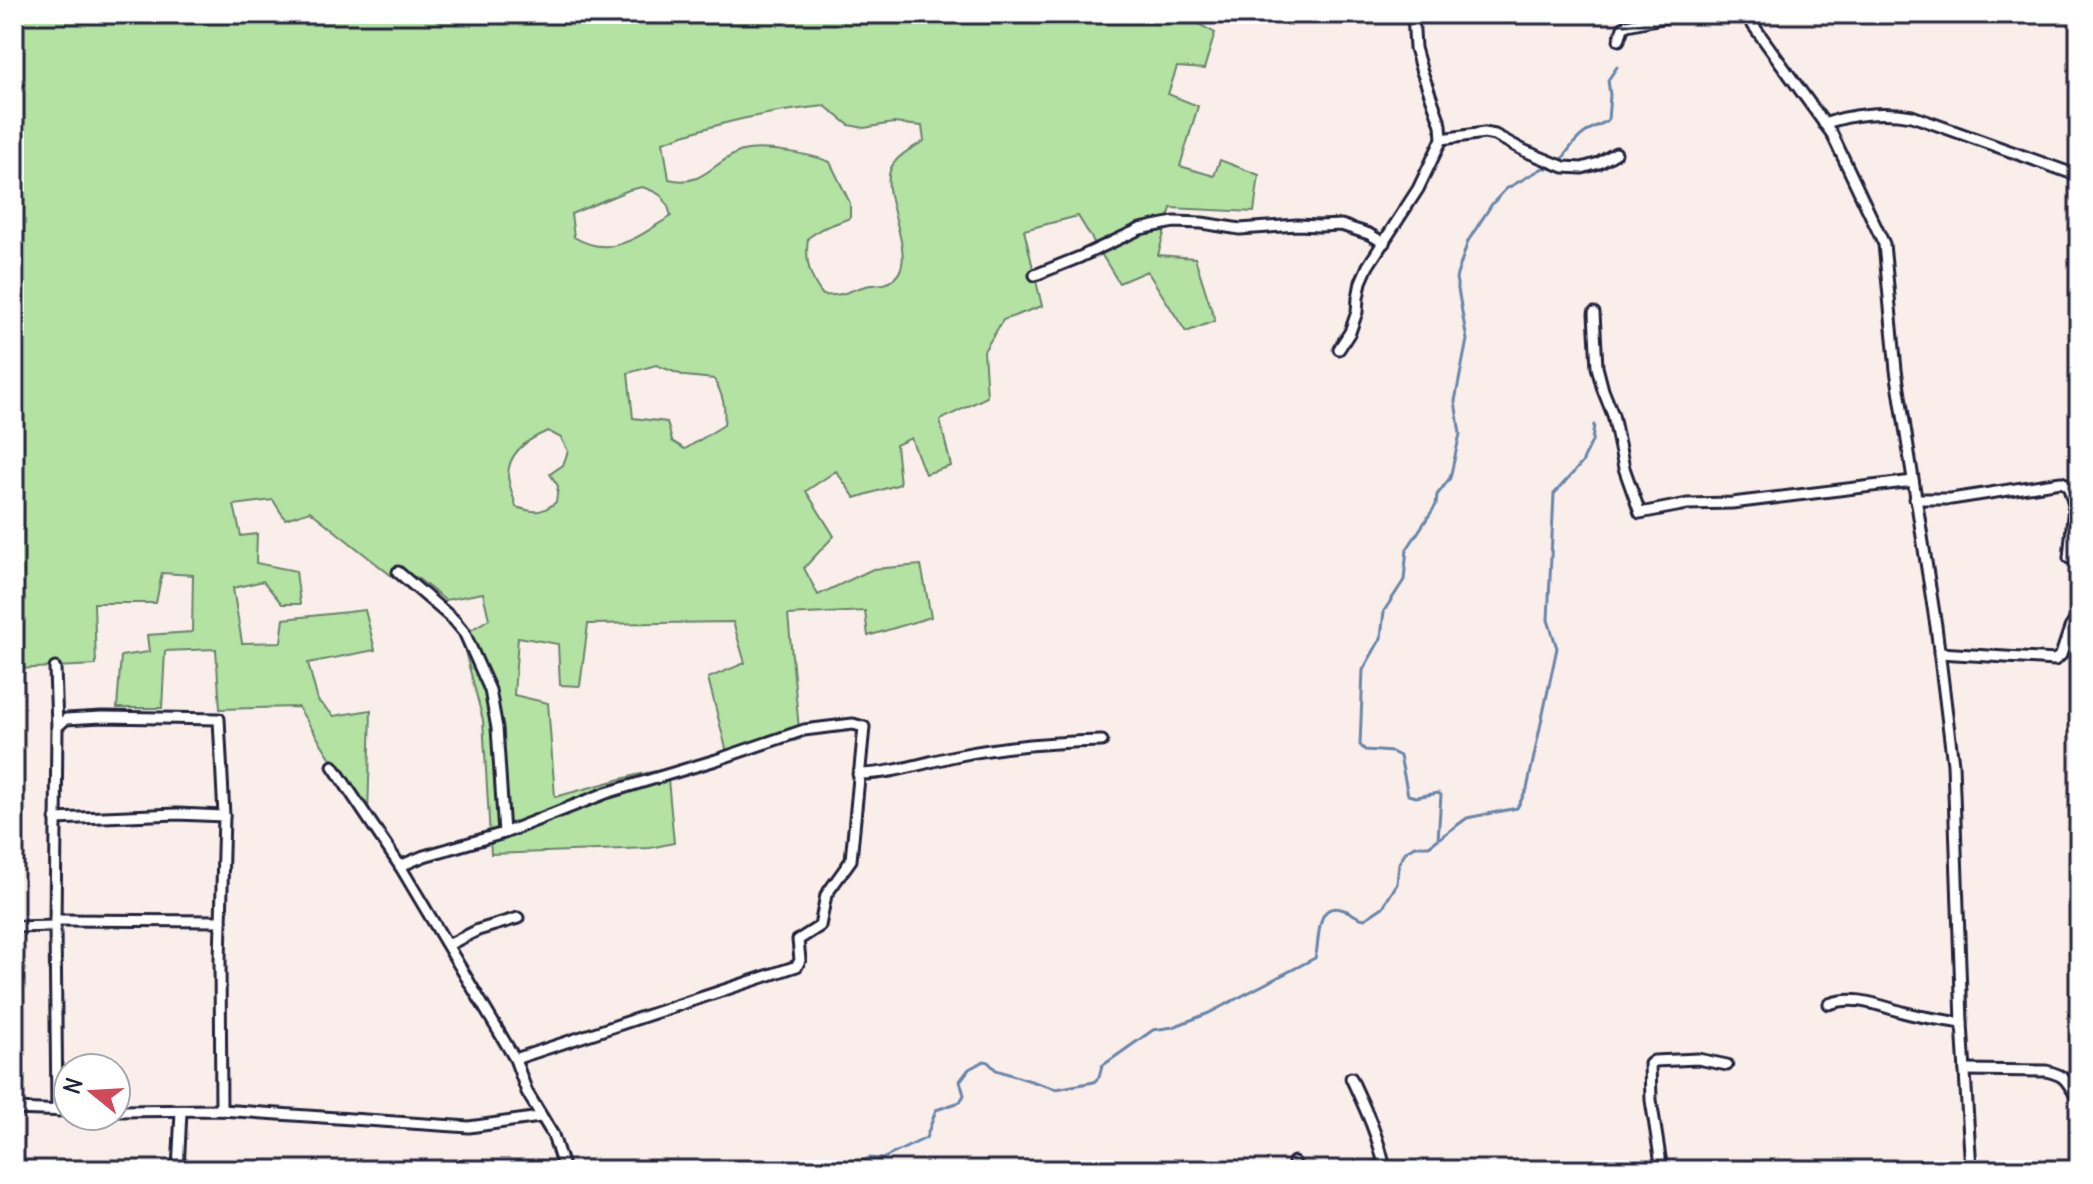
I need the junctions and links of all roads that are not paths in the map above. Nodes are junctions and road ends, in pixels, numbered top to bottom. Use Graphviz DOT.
graph roads {
  1 [pos="1413,14"];
  2 [pos="1672,14"];
  3 [pos="1745,14"];
  4 [pos="1619,40"];
  5 [pos="1824,124"];
  6 [pos="1442,139"];
  7 [pos="1616,153"];
  8 [pos="2079,176"];
  9 [pos="1384,243"];
  10 [pos="1035,275"];
  11 [pos="1594,313"];
  12 [pos="1339,349"];
  13 [pos="1913,481"];
  14 [pos="1915,499"];
  15 [pos="2069,558"];
  16 [pos="398,572"];
  17 [pos="2079,614"];
  18 [pos="1939,653"];
  19 [pos="55,668"];
  20 [pos="57,727"];
  21 [pos="1102,741"];
  22 [pos="333,766"];
  23 [pos="858,774"];
  24 [pos="224,816"];
  25 [pos="55,819"];
  26 [pos="504,833"];
  27 [pos="400,866"];
  28 [pos="518,918"];
  29 [pos="221,921"];
  30 [pos="55,923"];
  31 [pos="14,927"];
  32 [pos="448,945"];
  33 [pos="1829,1004"];
  34 [pos="1962,1023"];
  35 [pos="60,1052"];
  36 [pos="515,1059"];
  37 [pos="1727,1065"];
  38 [pos="1965,1070"];
  39 [pos="1351,1078"];
  40 [pos="2079,1099"];
  41 [pos="14,1109"];
  42 [pos="221,1110"];
  43 [pos="52,1111"];
  44 [pos="132,1111"];
  45 [pos="181,1112"];
  46 [pos="540,1117"];
  47 [pos="178,1170"];
  48 [pos="564,1170"];
  49 [pos="1385,1170"];
  50 [pos="1662,1170"];
  51 [pos="1971,1170"];
  1 -- 6 [label="street"];
  2 -- 4 [label="street"];
  3 -- 5 [label="street"];
  5 -- 8 [label="street"];
  5 -- 13 [label="street"];
  6 -- 7 [label="street"];
  6 -- 9 [label="street"];
  9 -- 10 [label="street"];
  9 -- 12 [label="street"];
  11 -- 13 [label="street"];
  13 -- 14 [label="street"];
  14 -- 15 [label="street"];
  14 -- 18 [label="street"];
  16 -- 26 [label="street"];
  17 -- 18 [label="street"];
  18 -- 34 [label="street"];
  19 -- 20 [label="street"];
  20 -- 24 [label="street"];
  20 -- 25 [label="street"];
  21 -- 23 [label="street"];
  22 -- 27 [label="street"];
  23 -- 26 [label="street"];
  23 -- 36 [label="street"];
  24 -- 25 [label="street"];
  24 -- 29 [label="street"];
  25 -- 30 [label="street"];
  26 -- 27 [label="street"];
  27 -- 32 [label="street"];
  28 -- 32 [label="street"];
  29 -- 30 [label="street"];
  29 -- 42 [label="street"];
  30 -- 31 [label="street"];
  30 -- 35 [label="street"];
  32 -- 36 [label="street"];
  33 -- 34 [label="street"];
  34 -- 38 [label="street"];
  36 -- 46 [label="street"];
  37 -- 50 [label="street"];
  38 -- 40 [label="street"];
  38 -- 51 [label="street"];
  39 -- 49 [label="street"];
  41 -- 43 [label="street"];
  42 -- 45 [label="street"];
  42 -- 46 [label="street"];
  44 -- 45 [label="street"];
  45 -- 47 [label="street"];
  46 -- 48 [label="street"];
}
